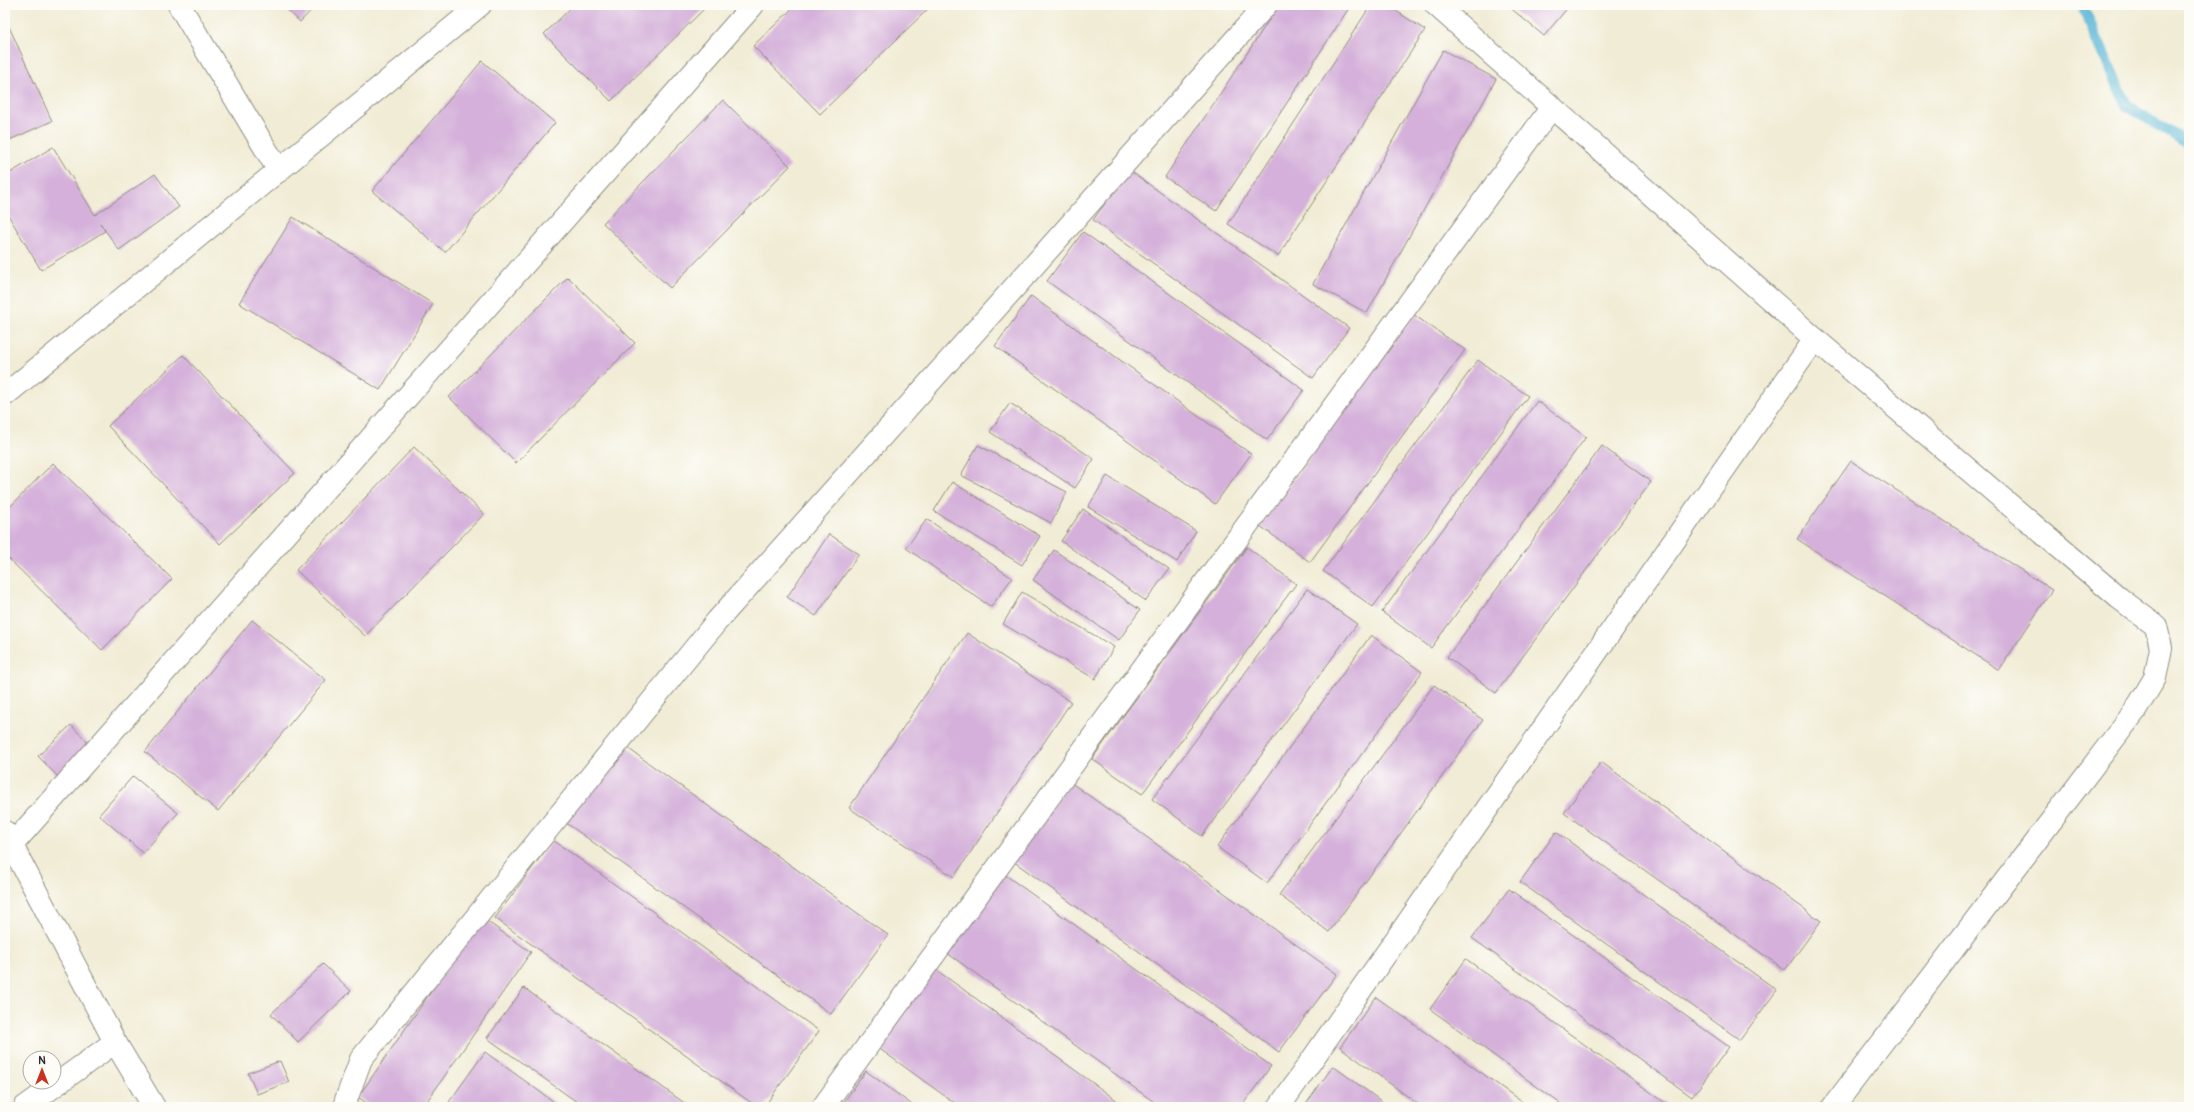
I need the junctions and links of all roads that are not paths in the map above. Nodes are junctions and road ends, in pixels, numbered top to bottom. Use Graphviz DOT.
graph roads {
  1 [pos="179,5"];
  2 [pos="480,5"];
  3 [pos="753,5"];
  4 [pos="1266,5"];
  5 [pos="1436,5"];
  6 [pos="1552,107"];
  7 [pos="279,170"];
  8 [pos="1815,339"];
  9 [pos="5,395"];
  10 [pos="8,838"];
  11 [pos="115,1042"];
  12 [pos="25,1107"];
  13 [pos="154,1107"];
  14 [pos="347,1107"];
  15 [pos="823,1107"];
  16 [pos="1279,1107"];
  17 [pos="1833,1107"];
  1 -- 7 [label="street"];
  2 -- 7 [label="street"];
  3 -- 10 [label="street"];
  4 -- 14 [label="street"];
  5 -- 6 [label="street"];
  6 -- 8 [label="street"];
  6 -- 15 [label="street"];
  7 -- 9 [label="street"];
  8 -- 16 [label="street"];
  8 -- 17 [label="street"];
  10 -- 11 [label="street"];
  11 -- 12 [label="street"];
  11 -- 13 [label="street"];
}
